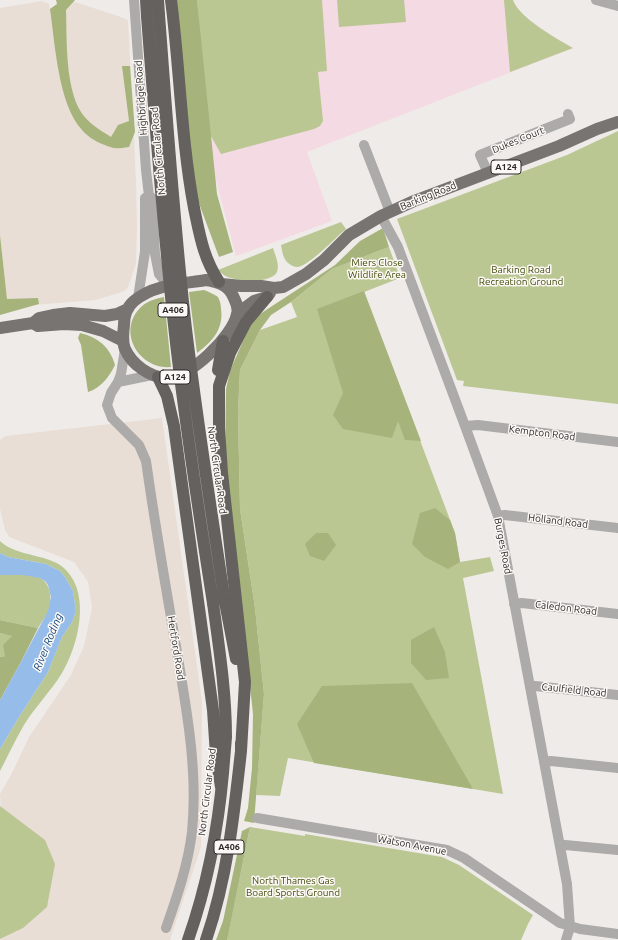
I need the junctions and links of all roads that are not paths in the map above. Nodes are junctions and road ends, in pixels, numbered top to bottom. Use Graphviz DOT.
graph roads {
  1 [pos="134,0"];
  2 [pos="146,0"];
  3 [pos="158,0"];
  4 [pos="171,0"];
  5 [pos="596,0"];
  6 [pos="618,6"];
  7 [pos="153,15"];
  8 [pos="618,112"];
  9 [pos="568,114"];
  10 [pos="618,122"];
  11 [pos="597,129"];
  12 [pos="364,145"];
  13 [pos="488,173"];
  14 [pos="148,196"];
  15 [pos="386,214"];
  16 [pos="220,283"];
  17 [pos="169,286"];
  18 [pos="270,292"];
  19 [pos="138,298"];
  20 [pos="128,309"];
  21 [pos="238,313"];
  22 [pos="32,323"];
  23 [pos="0,328"];
  24 [pos="223,341"];
  25 [pos="124,345"];
  26 [pos="155,376"];
  27 [pos="118,382"];
  28 [pos="220,386"];
  29 [pos="466,426"];
  30 [pos="618,442"];
  31 [pos="498,516"];
  32 [pos="618,528"];
  33 [pos="219,603"];
  34 [pos="514,604"];
  35 [pos="618,614"];
  36 [pos="530,687"];
  37 [pos="618,695"];
  38 [pos="241,751"];
  39 [pos="544,762"];
  40 [pos="618,768"];
  41 [pos="221,787"];
  42 [pos="257,818"];
  43 [pos="560,846"];
  44 [pos="618,850"];
  45 [pos="570,927"];
  46 [pos="166,928"];
  47 [pos="618,934"];
  48 [pos="188,940"];
  49 [pos="206,940"];
  50 [pos="566,940"];
  1 -- 14 [label="street, Highbridge Road"];
  2 -- 7 [label="highway, North Circular Road / A406"];
  3 -- 7 [label="highway, North Circular Road / A406"];
  4 -- 16 [label="highway"];
  5 -- 6 [label="street"];
  7 -- 33 [label="highway, North Circular Road / A406, bridge"];
  8 -- 11 [label="main road, Barking Road / A124"];
  9 -- 13 [label="street, Dukes Court"];
  10 -- 11 [label="main road, Barking Road / A124"];
  11 -- 13 [label="main road, Barking Road / A124"];
  12 -- 15 [label="street"];
  13 -- 15 [label="main road, Barking Road / A124"];
  14 -- 17 [label="street, Highbridge Road"];
  14 -- 19 [label="street, Highbridge Road"];
  15 -- 18 [label="main road, Barking Road / A124"];
  15 -- 29 [label="street, Burges Road"];
  16 -- 17 [label="main road, A124"];
  16 -- 18 [label="main road, Barking Road / A124"];
  16 -- 21 [label="main road"];
  17 -- 19 [label="main road, A124"];
  18 -- 21 [label="main road, Barking Road / A124"];
  18 -- 28 [label="highway"];
  19 -- 20 [label="main road, A124"];
  20 -- 22 [label="main road, A124"];
  20 -- 25 [label="main road, A124"];
  21 -- 24 [label="main road, A124"];
  22 -- 23 [label="main road, A124"];
  22 -- 25 [label="main road, A124"];
  24 -- 26 [label="main road, A124"];
  24 -- 28 [label="highway, A406"];
  25 -- 26 [label="main road, A124"];
  25 -- 27 [label="street, Hertford Road"];
  26 -- 27 [label="street"];
  26 -- 41 [label="highway, A406"];
  27 -- 46 [label="street, Hertford Road"];
  28 -- 38 [label="highway, A406"];
  29 -- 30 [label="street, Kempton Road"];
  29 -- 31 [label="street, Burges Road"];
  31 -- 32 [label="street, Holland Road"];
  31 -- 34 [label="street, Burges Road"];
  33 -- 38 [label="highway, North Circular Road / A406"];
  33 -- 41 [label="highway, North Circular Road / A406"];
  34 -- 35 [label="street, Caledon Road"];
  34 -- 36 [label="street, Burges Road"];
  36 -- 37 [label="street, Caulfield Road"];
  36 -- 39 [label="street, Burges Road"];
  38 -- 49 [label="highway, North Circular Road / A406"];
  39 -- 40 [label="street"];
  39 -- 43 [label="street, Burges Road"];
  41 -- 48 [label="highway, North Circular Road / A406"];
  42 -- 45 [label="street, Watson Avenue"];
  43 -- 44 [label="street"];
  43 -- 45 [label="street, Burges Road"];
  45 -- 47 [label="street"];
  45 -- 50 [label="street, Burges Road"];
}
